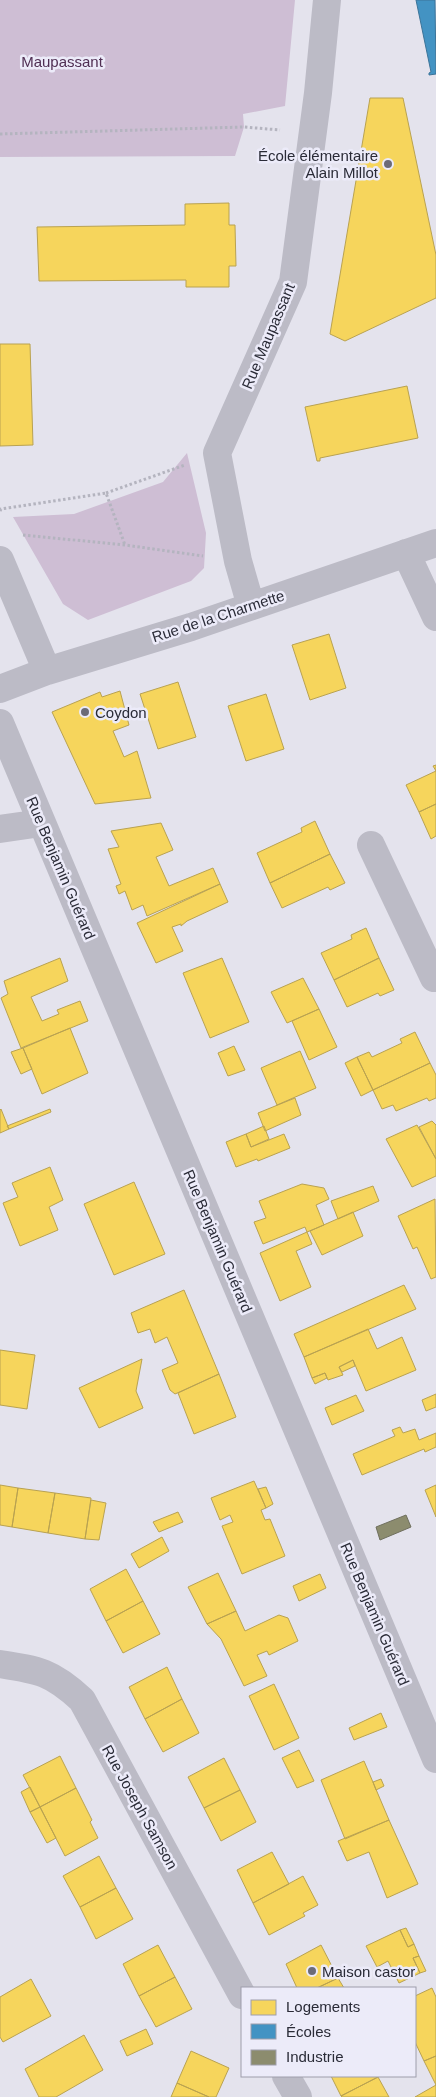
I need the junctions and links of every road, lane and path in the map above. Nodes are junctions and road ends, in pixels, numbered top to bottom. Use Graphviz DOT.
graph roads {
  1 [pos="326,0"];
  2 [pos="313,132"];
  3 [pos="0,134"];
  4 [pos="217,453"];
  5 [pos="106,493"];
  6 [pos="0,511"];
  7 [pos="19,535"];
  8 [pos="436,543"];
  9 [pos="125,545"];
  10 [pos="406,553"];
  11 [pos="0,560"];
  12 [pos="238,561"];
  13 [pos="251,606"];
  14 [pos="436,617"];
  15 [pos="47,671"];
  16 [pos="0,689"];
  17 [pos="0,723"];
  18 [pos="42,823"];
  19 [pos="0,829"];
  20 [pos="371,845"];
  21 [pos="435,979"];
  22 [pos="0,1664"];
  23 [pos="436,1758"];
  24 [pos="241,1993"];
  25 [pos="287,2077"];
  26 [pos="298,2097"];
  1 -- 2 [label="street, Rue Maupassant"];
  2 -- 3 [label="path"];
  2 -- 4 [label="street, Rue Maupassant"];
  4 -- 5 [label="path"];
  4 -- 12 [label="street"];
  5 -- 6 [label="path"];
  5 -- 9 [label="path"];
  7 -- 9 [label="path"];
  8 -- 10 [label="street, Rue de la Charmette"];
  9 -- 12 [label="path"];
  10 -- 13 [label="street, Rue de la Charmette"];
  10 -- 14 [label="street"];
  11 -- 15 [label="street"];
  12 -- 13 [label="street"];
  13 -- 15 [label="street, Rue de la Charmette"];
  15 -- 16 [label="street, Rue de la Charmette"];
  17 -- 18 [label="street, Rue Benjamin Guérard"];
  18 -- 19 [label="street"];
  18 -- 23 [label="street, Rue Benjamin Guérard"];
  20 -- 21 [label="street"];
  22 -- 24 [label="street, Rue Joseph Samson"];
  25 -- 26 [label="street"];
}
